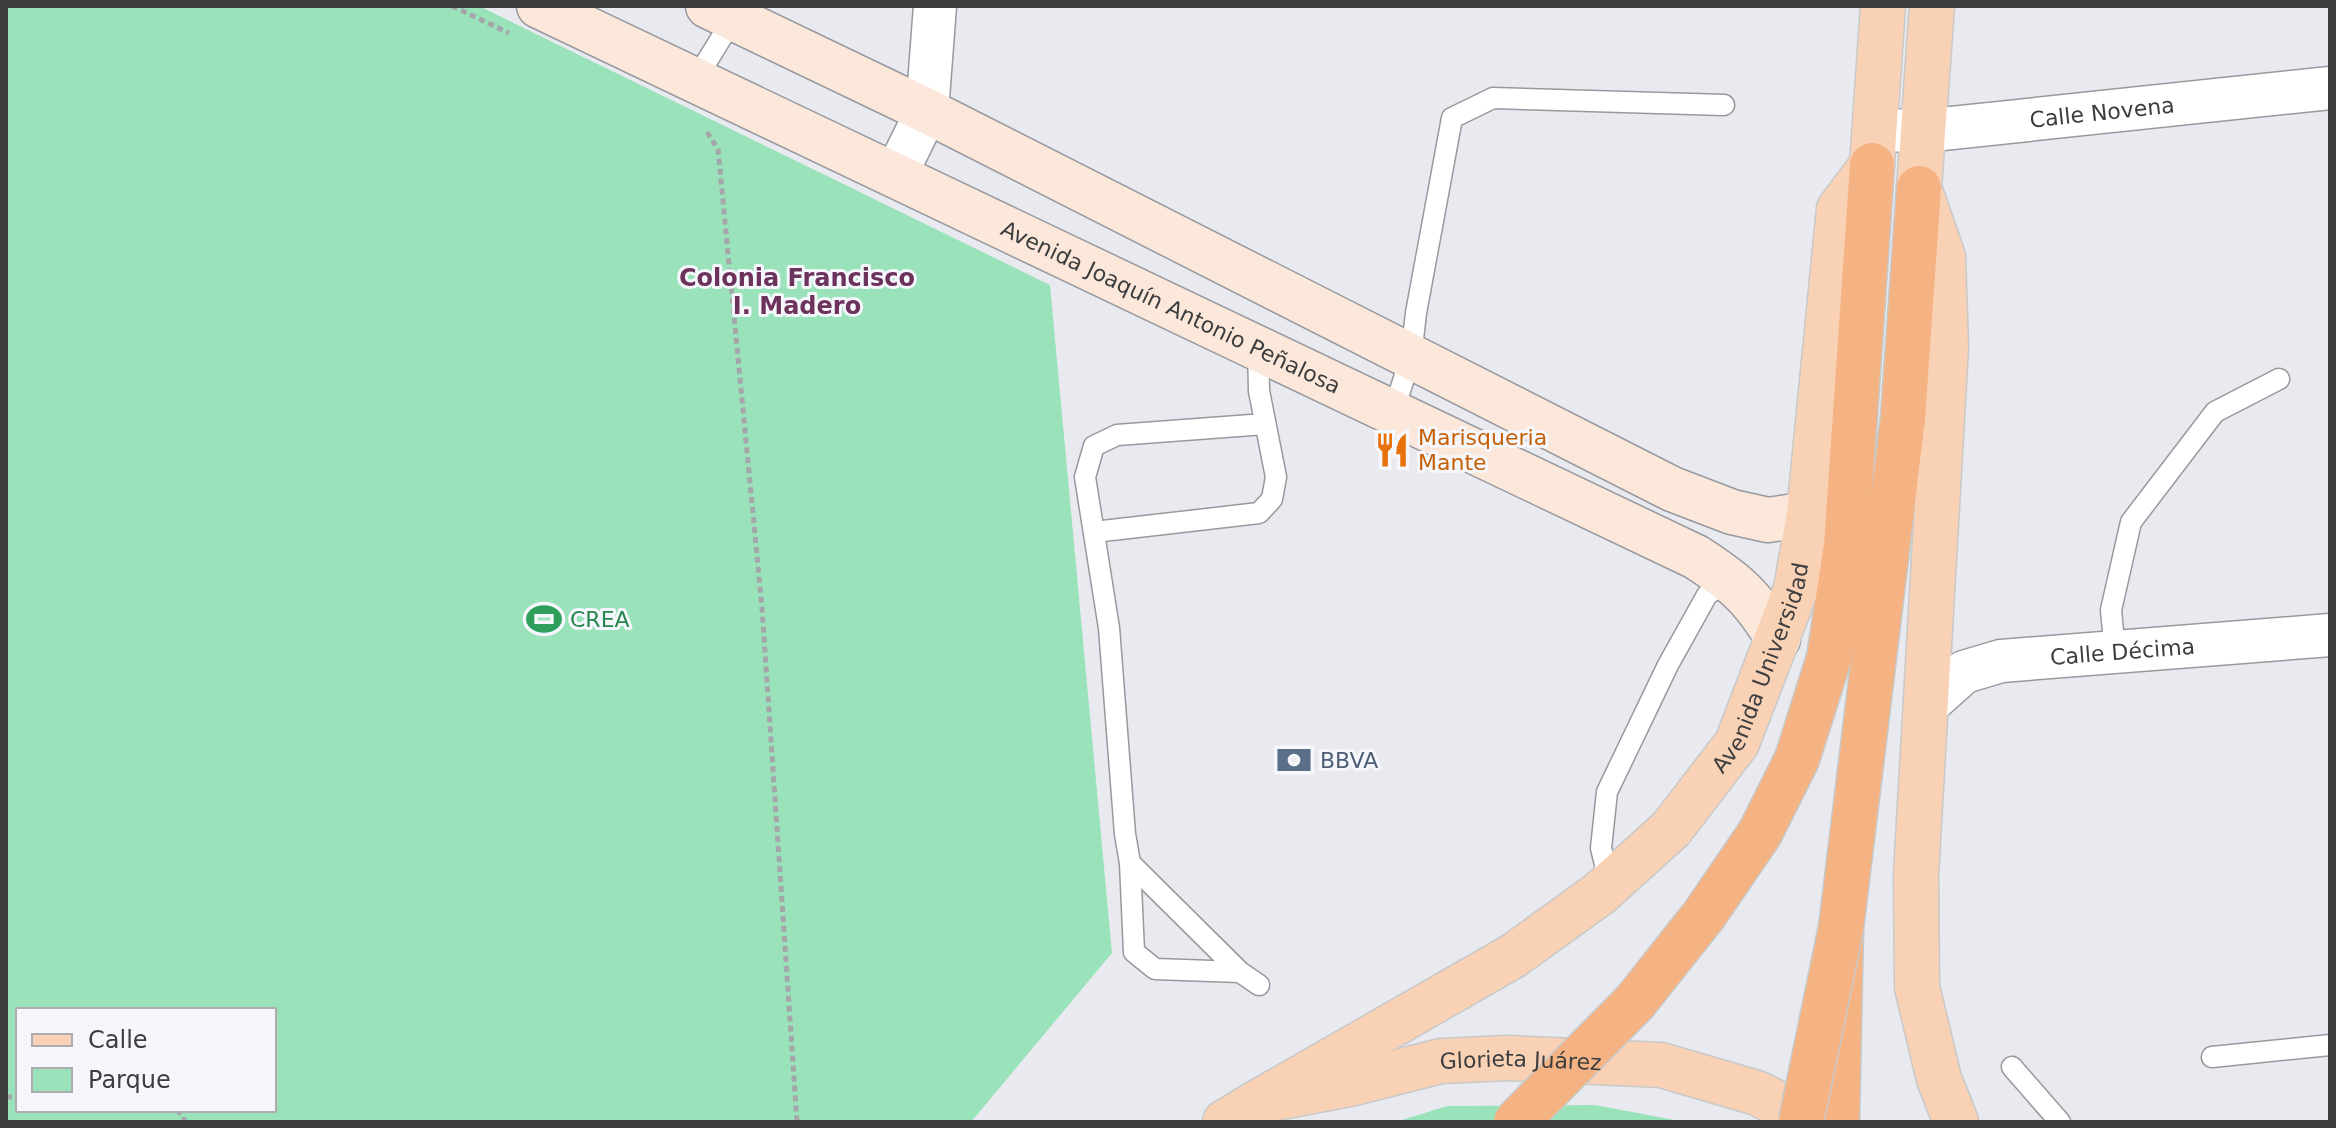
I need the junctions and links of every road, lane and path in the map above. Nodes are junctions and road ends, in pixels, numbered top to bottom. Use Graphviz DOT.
graph roads {
  1 [pos="452,6"];
  2 [pos="935,6"];
  3 [pos="1883,6"];
  4 [pos="1932,6"];
  5 [pos="728,10"];
  6 [pos="530,22"];
  7 [pos="696,79"];
  8 [pos="2330,88"];
  9 [pos="1724,105"];
  10 [pos="927,111"];
  11 [pos="702,125"];
  12 [pos="1923,131"];
  13 [pos="1874,148"];
  14 [pos="895,176"];
  15 [pos="1919,188"];
  16 [pos="1258,348"];
  17 [pos="1411,356"];
  18 [pos="2279,379"];
  19 [pos="1393,413"];
  20 [pos="1265,424"];
  21 [pos="1672,489"];
  22 [pos="1809,514"];
  23 [pos="1094,532"];
  24 [pos="1652,536"];
  25 [pos="1729,579"];
  26 [pos="2330,635"];
  27 [pos="1778,639"];
  28 [pos="2115,652"];
  29 [pos="1927,705"];
  30 [pos="1130,863"];
  31 [pos="1610,885"];
  32 [pos="1841,928"];
  33 [pos="1240,972"];
  34 [pos="1259,985"];
  35 [pos="2330,1045"];
  36 [pos="2212,1057"];
  37 [pos="2012,1067"];
  38 [pos="1242,1112"];
  39 [pos="797,1122"];
  40 [pos="1516,1122"];
  41 [pos="1801,1122"];
  42 [pos="1814,1122"];
  43 [pos="1837,1122"];
  44 [pos="1956,1122"];
  45 [pos="2060,1122"];
  1 -- 6 [label="path"];
  2 -- 10 [label="street"];
  3 -- 13 [label="main road"];
  4 -- 12 [label="main road"];
  5 -- 7 [label="lane"];
  5 -- 10 [label="street"];
  6 -- 7 [label="street, Avenida Joaquín Antonio Peñalosa"];
  7 -- 14 [label="street, Avenida Joaquín Antonio Peñalosa"];
  8 -- 12 [label="street, Calle Novena"];
  9 -- 17 [label="lane"];
  10 -- 14 [label="street"];
  10 -- 17 [label="street"];
  11 -- 39 [label="path"];
  12 -- 13 [label="street, Calle Novena"];
  12 -- 15 [label="main road"];
  13 -- 22 [label="main road, Avenida Universidad"];
  13 -- 40 [label="highway, bridge"];
  14 -- 16 [label="street, Avenida Joaquín Antonio Peñalosa"];
  15 -- 29 [label="main road"];
  15 -- 32 [label="highway"];
  16 -- 19 [label="street, Avenida Joaquín Antonio Peñalosa"];
  16 -- 20 [label="lane"];
  17 -- 19 [label="lane"];
  17 -- 21 [label="street"];
  18 -- 28 [label="lane"];
  19 -- 24 [label="street, Avenida Joaquín Antonio Peñalosa"];
  20 -- 23 [label="lane"];
  20 -- 23 [label="lane"];
  21 -- 22 [label="street"];
  21 -- 24 [label="street"];
  22 -- 27 [label="main road, Avenida Universidad"];
  23 -- 30 [label="lane"];
  24 -- 25 [label="street, Avenida Joaquín Antonio Peñalosa"];
  25 -- 27 [label="street, Avenida Joaquín Antonio Peñalosa"];
  25 -- 31 [label="lane"];
  26 -- 28 [label="street, Calle Décima"];
  27 -- 31 [label="main road, Avenida Universidad"];
  28 -- 29 [label="street, Calle Décima"];
  29 -- 44 [label="main road"];
  30 -- 33 [label="lane"];
  30 -- 33 [label="lane"];
  31 -- 38 [label="main road, Avenida Universidad"];
  32 -- 41 [label="highway, bridge"];
  32 -- 43 [label="highway, bridge"];
  33 -- 34 [label="lane"];
  35 -- 36 [label="lane"];
  37 -- 45 [label="lane"];
  38 -- 42 [label="main road, Glorieta Juárez"];
}
